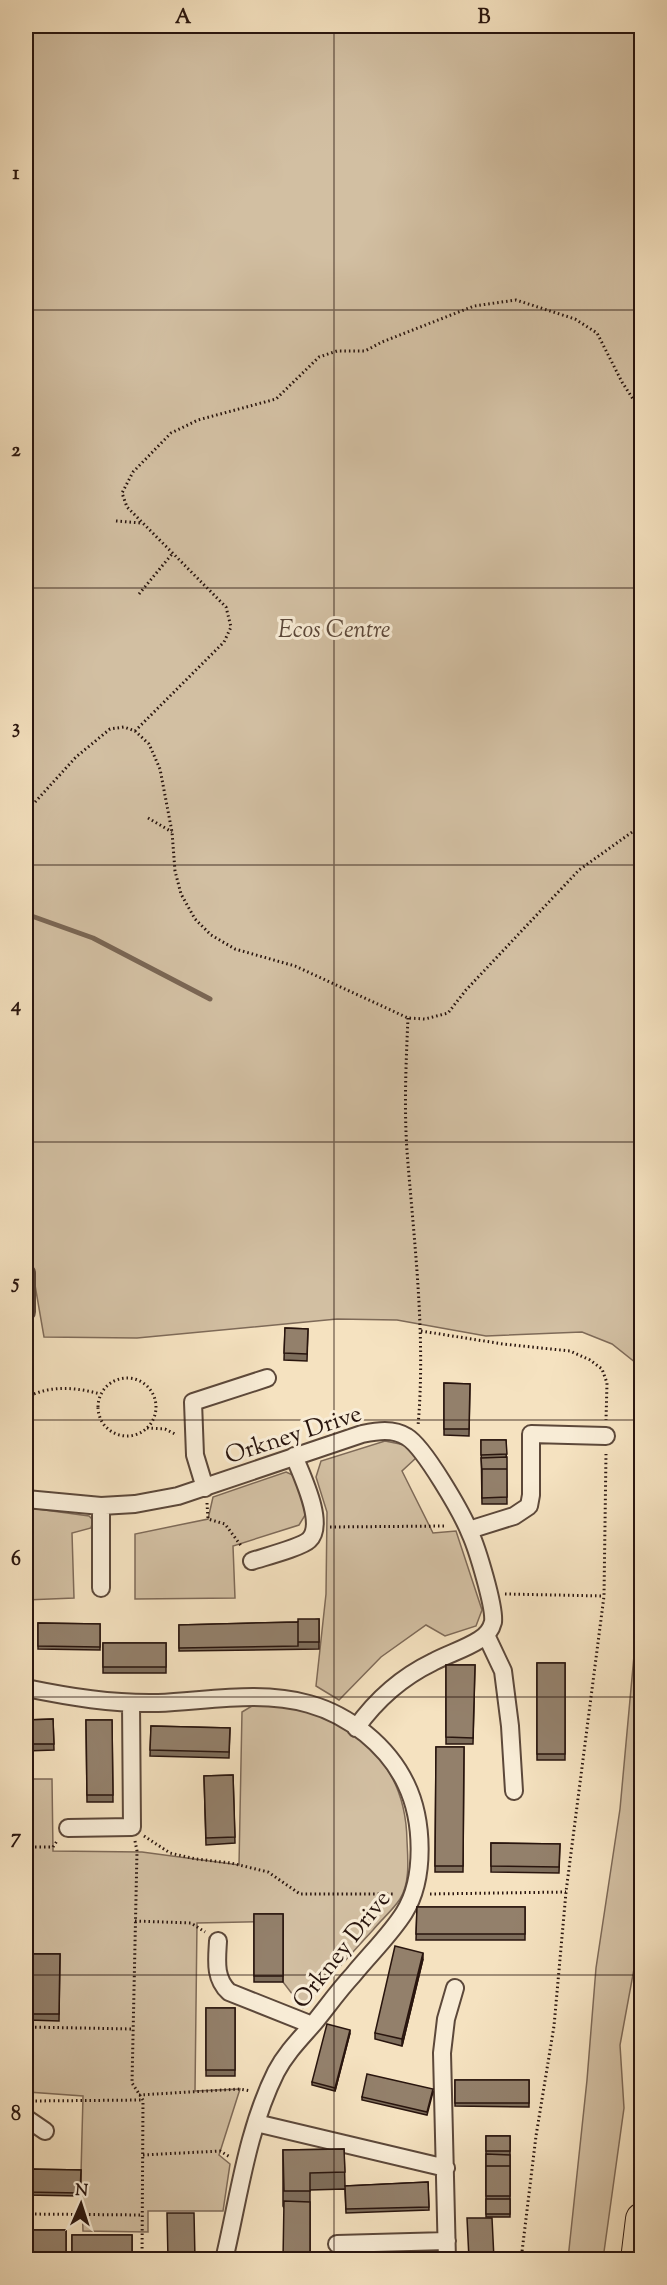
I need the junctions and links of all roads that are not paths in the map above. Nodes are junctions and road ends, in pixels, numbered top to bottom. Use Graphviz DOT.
graph roads {
  1 [pos="26,1273"];
  2 [pos="26,1312"];
  3 [pos="267,1378"];
  4 [pos="606,1436"];
  5 [pos="294,1456"];
  6 [pos="205,1488"];
  7 [pos="26,1499"];
  8 [pos="101,1506"];
  9 [pos="468,1528"];
  10 [pos="252,1561"];
  11 [pos="101,1588"];
  12 [pos="486,1635"];
  13 [pos="26,1688"];
  14 [pos="131,1703"];
  15 [pos="356,1728"];
  16 [pos="514,1791"];
  17 [pos="68,1828"];
  18 [pos="218,1941"];
  19 [pos="455,1988"];
  20 [pos="312,2025"];
  21 [pos="26,2118"];
  22 [pos="256,2123"];
  23 [pos="45,2131"];
  24 [pos="446,2168"];
  25 [pos="642,2219"];
  26 [pos="447,2241"];
  27 [pos="337,2244"];
  28 [pos="224,2259"];
  29 [pos="447,2259"];
  30 [pos="637,2259"];
  1 -- 2 [label="street"];
  3 -- 6 [label="street"];
  4 -- 9 [label="street"];
  5 -- 6 [label="street, Orkney Drive"];
  5 -- 9 [label="street, Orkney Drive"];
  5 -- 10 [label="street"];
  6 -- 8 [label="street, Orkney Drive"];
  7 -- 8 [label="street, Orkney Drive"];
  8 -- 11 [label="street"];
  9 -- 12 [label="street"];
  12 -- 15 [label="street"];
  12 -- 16 [label="street"];
  13 -- 14 [label="street, Orkney Drive"];
  14 -- 15 [label="street, Orkney Drive"];
  14 -- 17 [label="street"];
  15 -- 20 [label="street, Orkney Drive"];
  18 -- 20 [label="street"];
  19 -- 24 [label="street"];
  20 -- 22 [label="street, Orkney Drive"];
  21 -- 23 [label="street"];
  22 -- 24 [label="street"];
  22 -- 28 [label="street, Orkney Drive"];
  24 -- 26 [label="street"];
  25 -- 30 [label="highway"];
  26 -- 27 [label="street"];
  26 -- 29 [label="street"];
}
